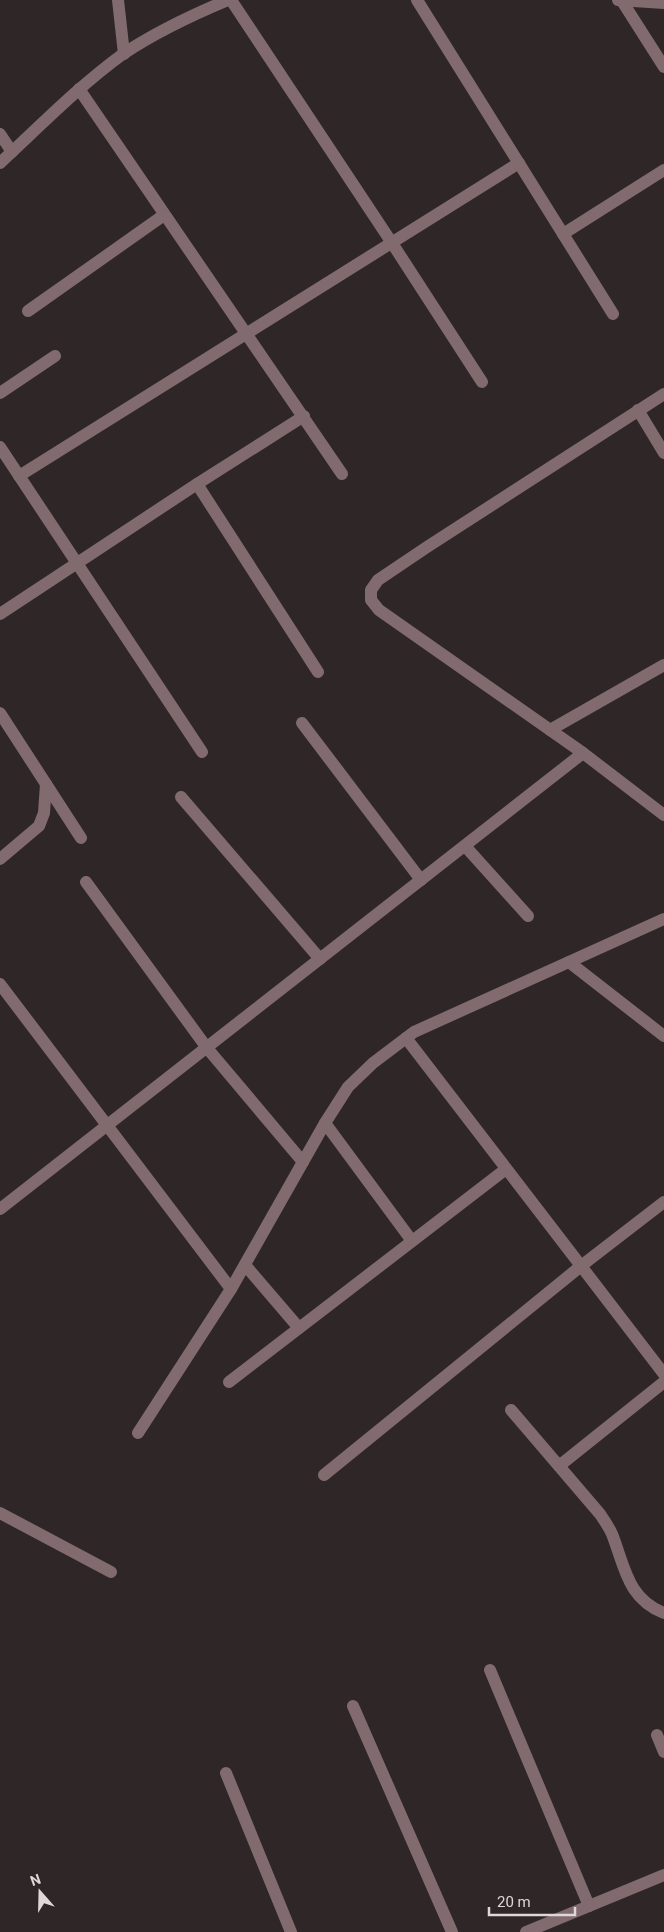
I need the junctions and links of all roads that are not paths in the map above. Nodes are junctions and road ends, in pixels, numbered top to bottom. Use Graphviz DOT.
graph roads {
  1 [pos="118,0"];
  2 [pos="230,0"];
  3 [pos="416,0"];
  4 [pos="615,0"];
  5 [pos="622,1"];
  6 [pos="664,3"];
  7 [pos="124,54"];
  8 [pos="664,67"];
  9 [pos="79,89"];
  10 [pos="0,134"];
  11 [pos="12,152"];
  12 [pos="0,163"];
  13 [pos="519,163"];
  14 [pos="664,170"];
  15 [pos="164,215"];
  16 [pos="563,234"];
  17 [pos="392,242"];
  18 [pos="28,312"];
  19 [pos="613,314"];
  20 [pos="245,334"];
  21 [pos="55,356"];
  22 [pos="482,382"];
  23 [pos="0,394"];
  24 [pos="664,394"];
  25 [pos="638,410"];
  26 [pos="304,416"];
  27 [pos="0,447"];
  28 [pos="664,452"];
  29 [pos="342,474"];
  30 [pos="18,476"];
  31 [pos="197,484"];
  32 [pos="77,564"];
  33 [pos="0,614"];
  34 [pos="664,666"];
  35 [pos="318,672"];
  36 [pos="0,713"];
  37 [pos="302,723"];
  38 [pos="550,730"];
  39 [pos="202,752"];
  40 [pos="583,753"];
  41 [pos="46,784"];
  42 [pos="181,797"];
  43 [pos="664,815"];
  44 [pos="81,838"];
  45 [pos="465,846"];
  46 [pos="0,859"];
  47 [pos="421,880"];
  48 [pos="86,882"];
  49 [pos="528,916"];
  50 [pos="664,919"];
  51 [pos="320,959"];
  52 [pos="569,962"];
  53 [pos="0,984"];
  54 [pos="664,1036"];
  55 [pos="406,1038"];
  56 [pos="207,1048"];
  57 [pos="325,1123"];
  58 [pos="107,1126"];
  59 [pos="303,1162"];
  60 [pos="506,1169"];
  61 [pos="664,1202"];
  62 [pos="0,1209"];
  63 [pos="412,1241"];
  64 [pos="245,1265"];
  65 [pos="581,1266"];
  66 [pos="231,1289"];
  67 [pos="299,1328"];
  68 [pos="664,1374"];
  69 [pos="229,1382"];
  70 [pos="664,1382"];
  71 [pos="511,1410"];
  72 [pos="138,1433"];
  73 [pos="559,1466"];
  74 [pos="324,1475"];
  75 [pos="0,1513"];
  76 [pos="111,1572"];
  77 [pos="664,1613"];
  78 [pos="490,1670"];
  79 [pos="353,1706"];
  80 [pos="657,1735"];
  81 [pos="664,1752"];
  82 [pos="226,1773"];
  83 [pos="664,1875"];
  84 [pos="588,1906"];
  85 [pos="291,1932"];
  86 [pos="452,1932"];
  87 [pos="526,1932"];
  1 -- 7 [label="street"];
  2 -- 7 [label="street"];
  2 -- 17 [label="street"];
  3 -- 13 [label="street"];
  4 -- 5 [label="street"];
  5 -- 6 [label="street"];
  5 -- 8 [label="street"];
  7 -- 9 [label="street"];
  9 -- 11 [label="street"];
  9 -- 15 [label="street"];
  10 -- 11 [label="street"];
  11 -- 12 [label="street"];
  13 -- 16 [label="street"];
  13 -- 17 [label="street"];
  14 -- 16 [label="street"];
  15 -- 18 [label="street"];
  15 -- 20 [label="street"];
  16 -- 19 [label="street"];
  17 -- 20 [label="street"];
  17 -- 22 [label="street"];
  20 -- 26 [label="street"];
  20 -- 30 [label="street"];
  21 -- 23 [label="street"];
  24 -- 25 [label="street"];
  25 -- 28 [label="street"];
  25 -- 38 [label="street"];
  26 -- 29 [label="street"];
  26 -- 31 [label="street"];
  27 -- 30 [label="street"];
  30 -- 32 [label="street"];
  31 -- 32 [label="street"];
  31 -- 35 [label="street"];
  32 -- 33 [label="street"];
  32 -- 39 [label="street"];
  34 -- 38 [label="street"];
  36 -- 41 [label="street"];
  37 -- 47 [label="street"];
  38 -- 40 [label="street"];
  40 -- 43 [label="street"];
  40 -- 45 [label="street"];
  41 -- 44 [label="street"];
  41 -- 46 [label="street"];
  42 -- 51 [label="street"];
  45 -- 47 [label="street"];
  45 -- 49 [label="street"];
  47 -- 51 [label="street"];
  48 -- 56 [label="street"];
  50 -- 52 [label="street"];
  51 -- 56 [label="street"];
  52 -- 54 [label="street"];
  52 -- 55 [label="street"];
  53 -- 58 [label="street"];
  55 -- 57 [label="street"];
  55 -- 60 [label="street"];
  56 -- 58 [label="street"];
  56 -- 59 [label="street"];
  57 -- 59 [label="street"];
  57 -- 63 [label="street"];
  58 -- 62 [label="street"];
  58 -- 66 [label="street"];
  59 -- 64 [label="street"];
  60 -- 63 [label="street"];
  60 -- 65 [label="street"];
  61 -- 65 [label="street"];
  63 -- 67 [label="street"];
  64 -- 66 [label="street"];
  64 -- 67 [label="street"];
  65 -- 68 [label="street"];
  65 -- 74 [label="street"];
  66 -- 72 [label="street"];
  67 -- 69 [label="street"];
  70 -- 73 [label="street"];
  71 -- 73 [label="street"];
  73 -- 77 [label="street"];
  75 -- 76 [label="street"];
  78 -- 84 [label="street"];
  79 -- 86 [label="street"];
  80 -- 81 [label="street"];
  82 -- 85 [label="street"];
  83 -- 84 [label="street"];
  84 -- 87 [label="street"];
}
